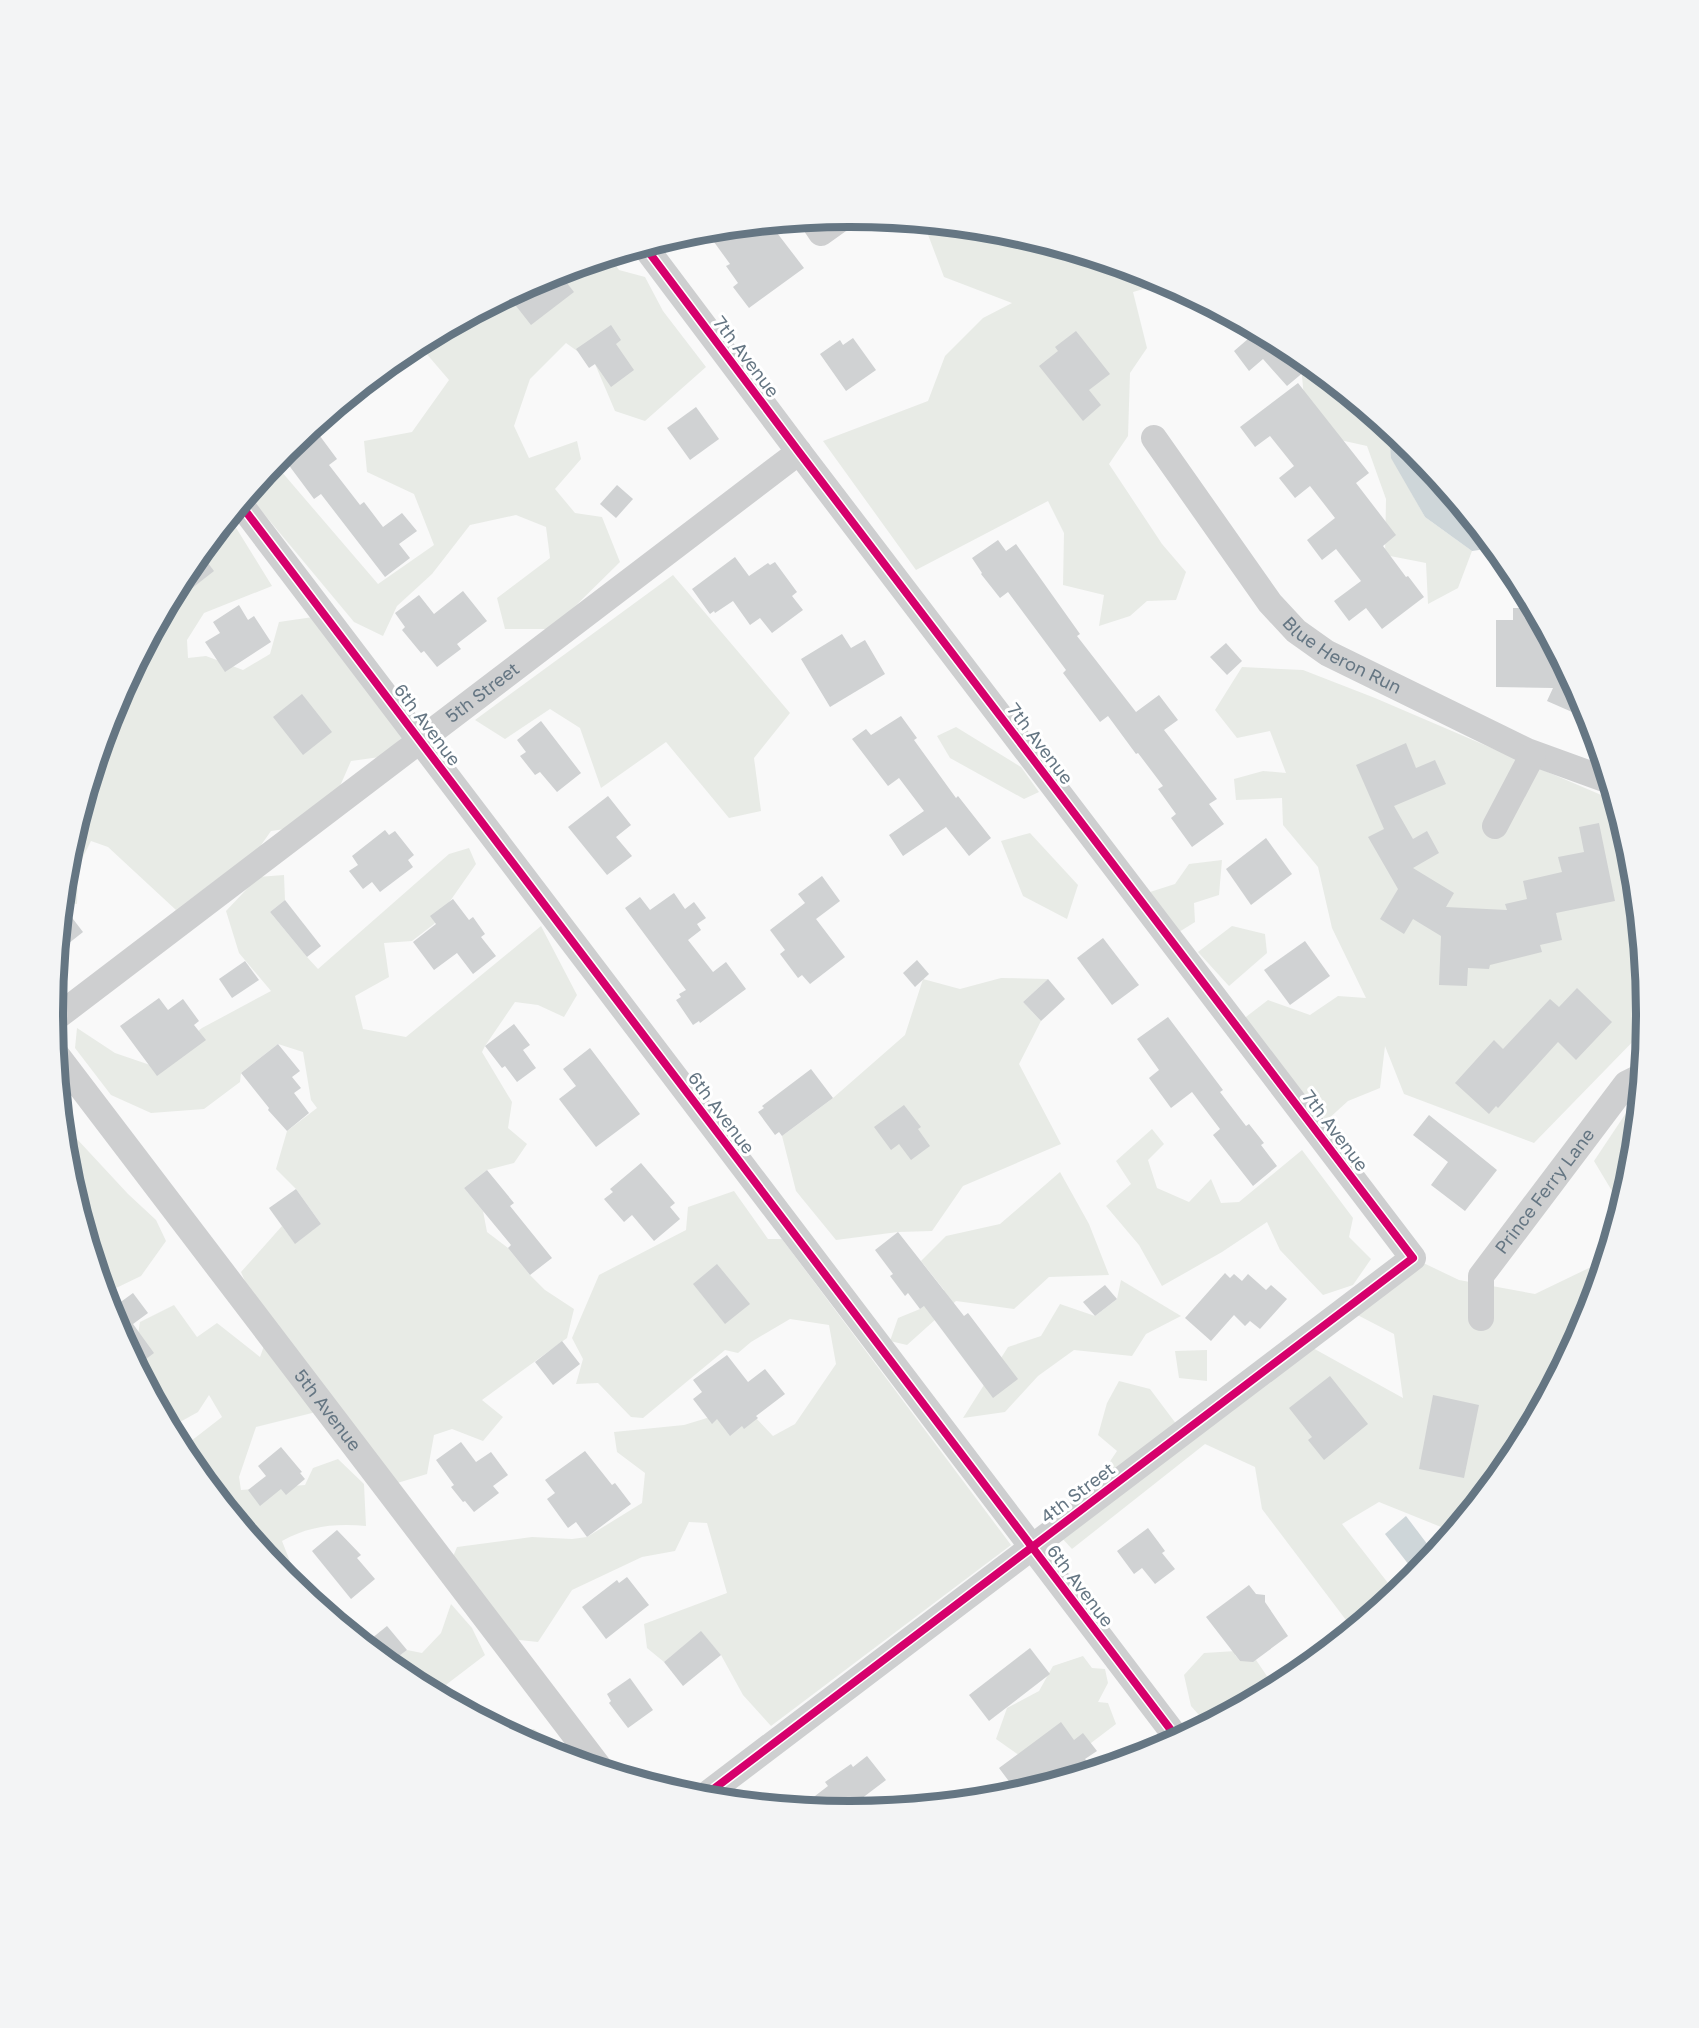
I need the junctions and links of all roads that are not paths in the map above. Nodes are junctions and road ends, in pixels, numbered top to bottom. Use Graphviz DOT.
graph roads {
  1 [pos="650,253"];
  2 [pos="1154,438"];
  3 [pos="799,452"];
  4 [pos="245,511"];
  5 [pos="420,741"];
  6 [pos="1533,754"];
  7 [pos="1599,777"];
  8 [pos="1495,826"];
  9 [pos="63,1012"];
  10 [pos="65,1066"];
  11 [pos="1632,1081"];
  12 [pos="1413,1258"];
  13 [pos="1481,1318"];
  14 [pos="1032,1547"];
  15 [pos="1172,1731"];
  16 [pos="591,1757"];
  17 [pos="714,1788"];
  1 -- 3 [label="street, 7th Avenue"];
  2 -- 6 [label="street, Blue Heron Run"];
  3 -- 5 [label="street, 5th Street"];
  3 -- 12 [label="street, 7th Avenue"];
  4 -- 5 [label="street, 6th Avenue"];
  5 -- 9 [label="street, 5th Street"];
  5 -- 14 [label="street, 6th Avenue"];
  6 -- 7 [label="street, Blue Heron Run"];
  6 -- 8 [label="street"];
  10 -- 16 [label="street, 5th Avenue"];
  11 -- 13 [label="street, Prince Ferry Lane"];
  12 -- 14 [label="street, 4th Street"];
  14 -- 15 [label="street, 6th Avenue"];
  14 -- 17 [label="street, 4th Street"];
}
